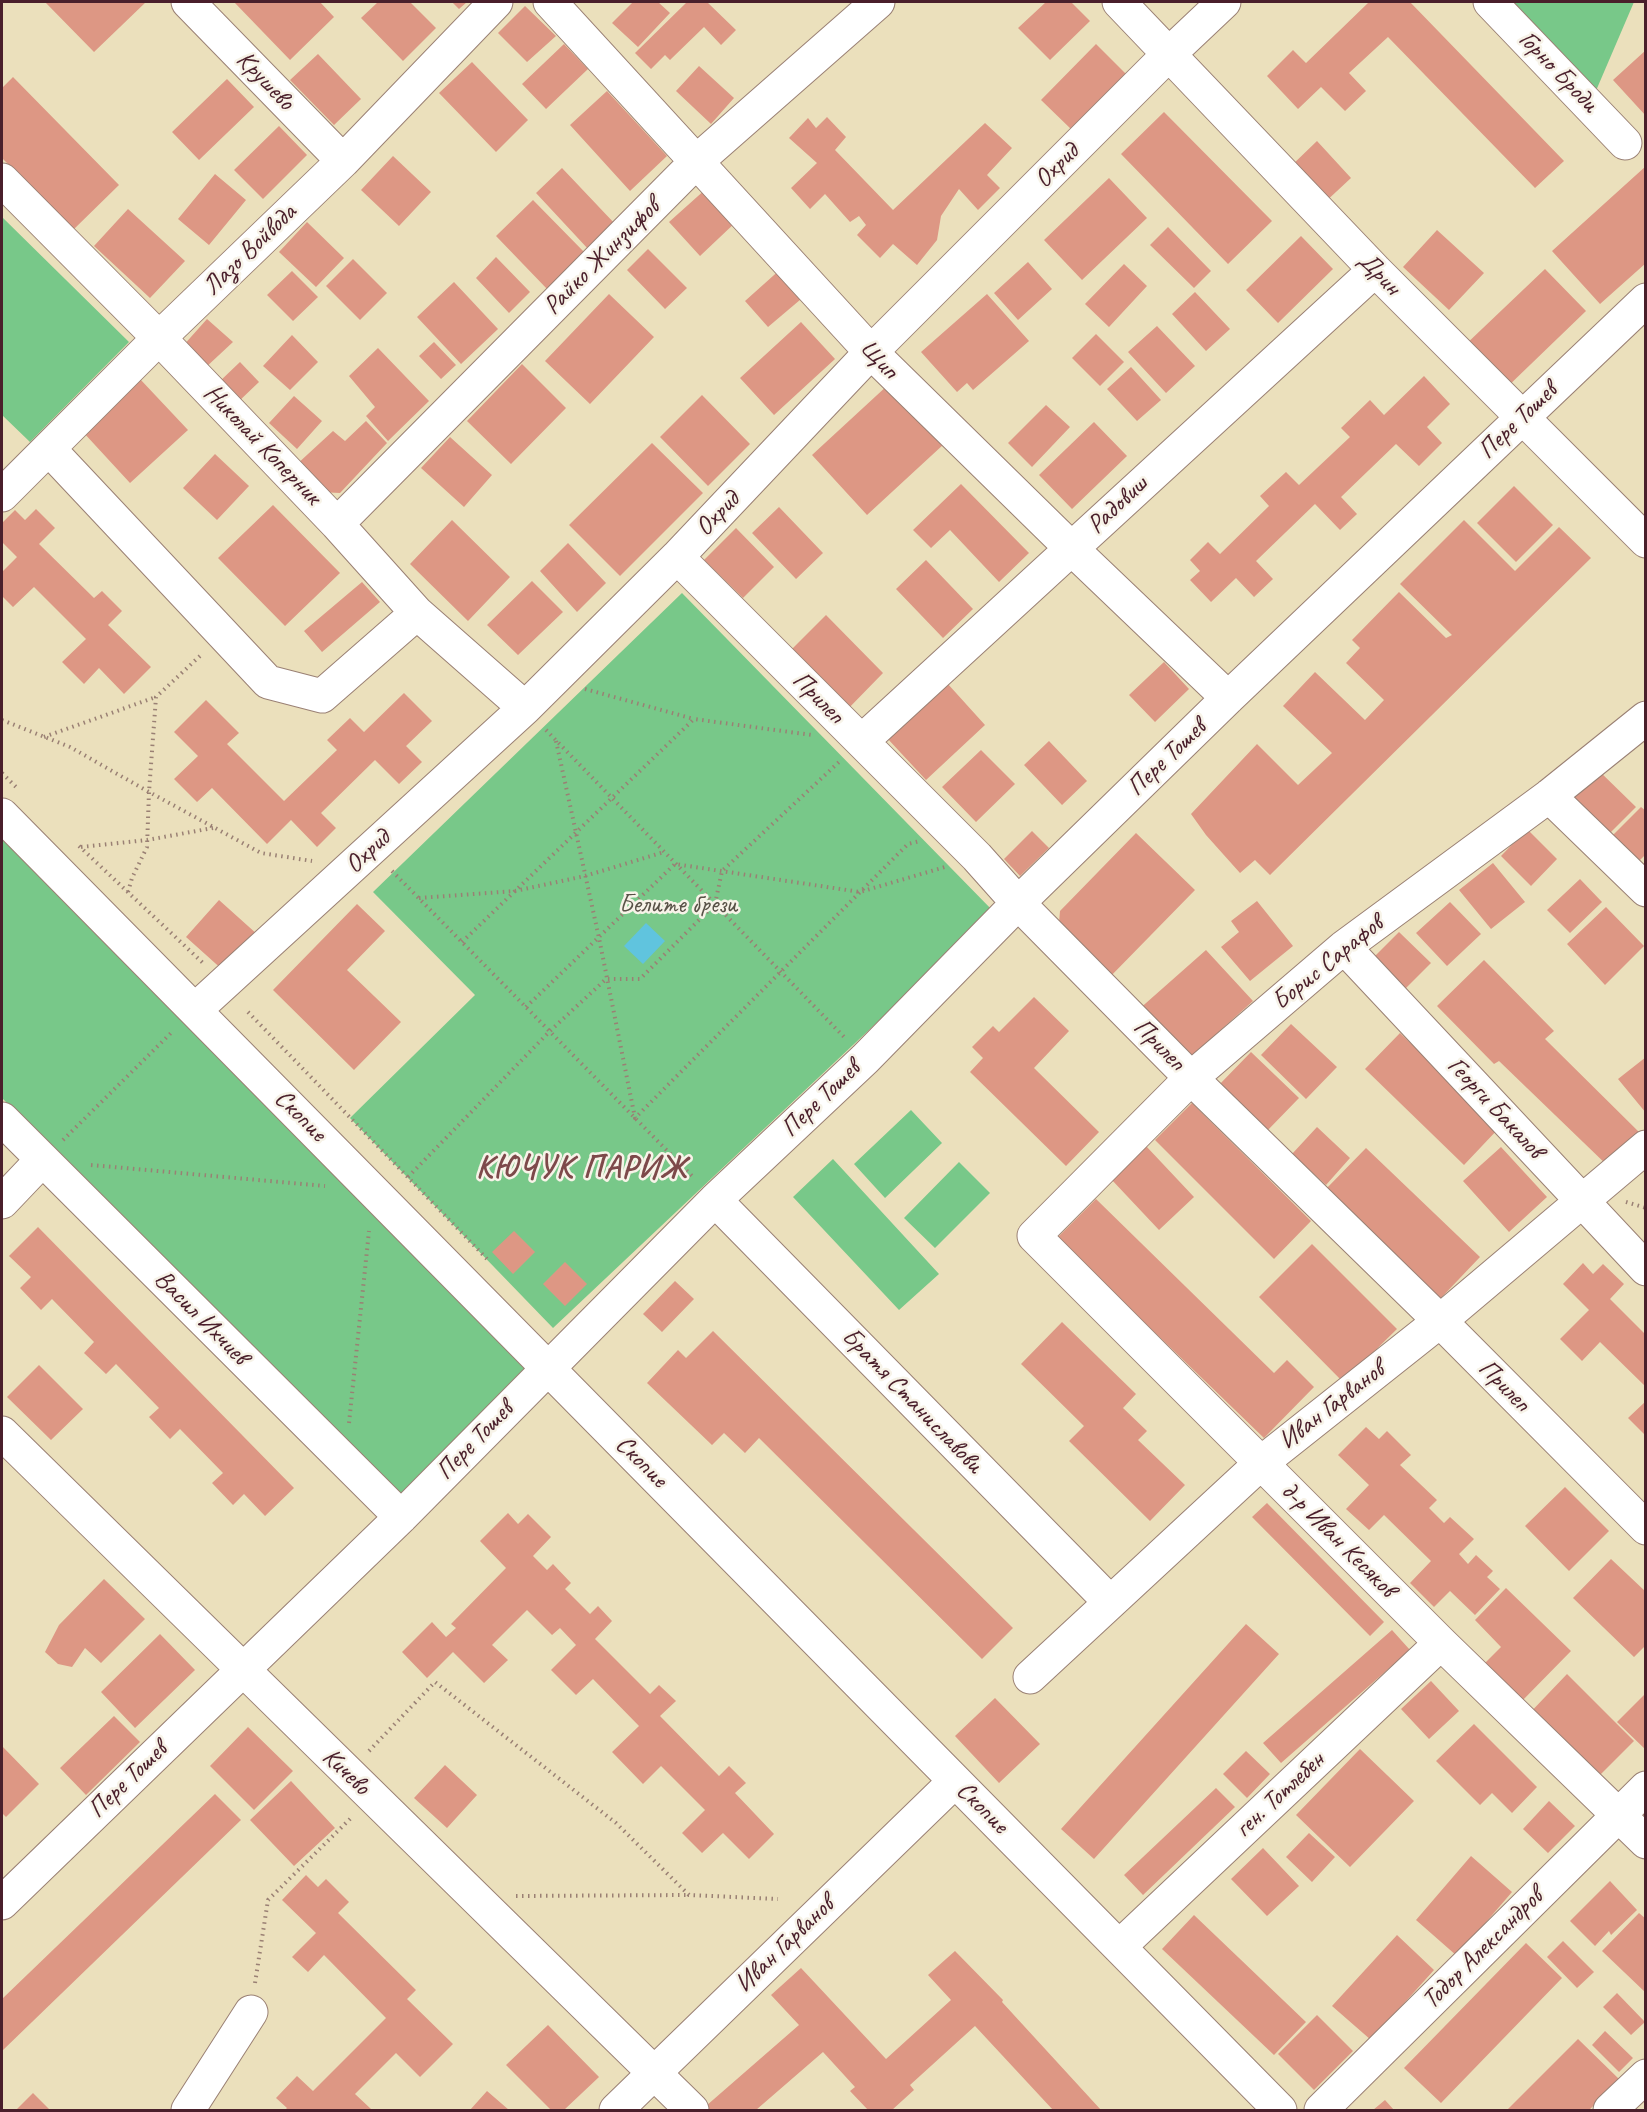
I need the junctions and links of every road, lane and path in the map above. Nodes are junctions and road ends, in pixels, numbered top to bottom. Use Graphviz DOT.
graph roads {
  1 [pos="188,2"];
  2 [pos="496,2"];
  3 [pos="550,2"];
  4 [pos="878,2"];
  5 [pos="1119,2"];
  6 [pos="1224,2"];
  7 [pos="1490,2"];
  8 [pos="1169,54"];
  9 [pos="1625,143"];
  10 [pos="343,161"];
  11 [pos="697,161"];
  12 [pos="2,180"];
  13 [pos="1374,270"];
  14 [pos="1646,300"];
  15 [pos="159,338"];
  16 [pos="871,352"];
  17 [pos="1522,417"];
  18 [pos="49,449"];
  19 [pos="5,485"];
  20 [pos="337,524"];
  21 [pos="1646,541"];
  22 [pos="1071,548"];
  23 [pos="677,556"];
  24 [pos="417,613"];
  25 [pos="223,634"];
  26 [pos="551,680"];
  27 [pos="156,697"];
  28 [pos="1228,698"];
  29 [pos="525,708"];
  30 [pos="1646,718"];
  31 [pos="694,719"];
  32 [pos="2,720"];
  33 [pos="817,735"];
  34 [pos="44,737"];
  35 [pos="556,741"];
  36 [pos="861,741"];
  37 [pos="2,773"];
  38 [pos="149,792"];
  39 [pos="1549,796"];
  40 [pos="612,798"];
  41 [pos="9,801"];
  42 [pos="213,827"];
  43 [pos="952,832"];
  44 [pos="575,833"];
  45 [pos="72,840"];
  46 [pos="147,840"];
  47 [pos="80,847"];
  48 [pos="664,852"];
  49 [pos="977,857"];
  50 [pos="361,858"];
  51 [pos="675,864"];
  52 [pos="722,871"];
  53 [pos="585,876"];
  54 [pos="1646,890"];
  55 [pos="515,891"];
  56 [pos="128,892"];
  57 [pos="860,892"];
  58 [pos="418,898"];
  59 [pos="1018,903"];
  60 [pos="715,904"];
  61 [pos="599,938"];
  62 [pos="462,942"];
  63 [pos="1344,947"];
  64 [pos="211,971"];
  65 [pos="781,972"];
  66 [pos="606,979"];
  67 [pos="526,1007"];
  68 [pos="195,1010"];
  69 [pos="248,1012"];
  70 [pos="550,1031"];
  71 [pos="864,1059"];
  72 [pos="1191,1078"];
  73 [pos="635,1118"];
  74 [pos="2,1119"];
  75 [pos="1646,1147"];
  76 [pos="42,1160"];
  77 [pos="90,1164"];
  78 [pos="408,1177"];
  79 [pos="326,1186"];
  80 [pos="374,1191"];
  81 [pos="716,1200"];
  82 [pos="1582,1201"];
  83 [pos="2,1202"];
  84 [pos="1034,1236"];
  85 [pos="488,1261"];
  86 [pos="1646,1269"];
  87 [pos="1440,1321"];
  88 [pos="547,1367"];
  89 [pos="2,1433"];
  90 [pos="345,1461"];
  91 [pos="1261,1463"];
  92 [pos="400,1517"];
  93 [pos="1646,1528"];
  94 [pos="1110,1602"];
  95 [pos="1441,1643"];
  96 [pos="241,1670"];
  97 [pos="1030,1677"];
  98 [pos="347,1773"];
  99 [pos="955,1780"];
  100 [pos="1646,1788"];
  101 [pos="372,1797"];
  102 [pos="1619,1815"];
  103 [pos="1646,1842"];
  104 [pos="689,1895"];
  105 [pos="474,1896"];
  106 [pos="778,1899"];
  107 [pos="2,1903"];
  108 [pos="1119,1947"];
  109 [pos="251,2012"];
  110 [pos="655,2073"];
  111 [pos="1646,2076"];
  112 [pos="188,2110"];
  113 [pos="616,2110"];
  114 [pos="692,2110"];
  115 [pos="1280,2110"];
  116 [pos="1321,2110"];
  117 [pos="1610,2110"];
  1 -- 10 [label="street, Крушево"];
  2 -- 10 [label="street, Лазо Войвода"];
  3 -- 11 [label="street, Щип"];
  4 -- 11 [label="street, Райко Жинзифов"];
  5 -- 8 [label="street, Дрин"];
  6 -- 8 [label="street, Охрид"];
  7 -- 9 [label="street, Горно Броди"];
  8 -- 13 [label="street, Дрин"];
  8 -- 16 [label="street, Охрид"];
  10 -- 15 [label="street, Лазо Войвода"];
  11 -- 16 [label="street, Щип"];
  11 -- 20 [label="street, Райко Жинзифов"];
  12 -- 15 [label="street, Николай Коперник"];
  13 -- 17 [label="street, Дрин"];
  13 -- 22 [label="street, Радовиш"];
  14 -- 17 [label="street, Пере Тошев"];
  15 -- 18 [label="street, Лазо Войвода"];
  15 -- 20 [label="street, Николай Коперник"];
  16 -- 22 [label="street, Щип"];
  16 -- 23 [label="street, Охрид"];
  17 -- 21 [label="street, Дрин"];
  17 -- 28 [label="street, Пере Тошев"];
  18 -- 19 [label="street, Лазо Войвода"];
  18 -- 25 [label="street"];
  20 -- 24 [label="street, Николай Коперник"];
  22 -- 28 [label="street, Щип"];
  22 -- 36 [label="street, Радовиш"];
  23 -- 26 [label="street, Охрид"];
  23 -- 36 [label="street, Прилеп"];
  24 -- 25 [label="street"];
  24 -- 29 [label="street, Николай Коперник"];
  25 -- 27 [label="path"];
  26 -- 29 [label="street, Охрид"];
  26 -- 31 [label="path"];
  27 -- 34 [label="path"];
  27 -- 38 [label="path"];
  28 -- 59 [label="street, Пере Тошев"];
  29 -- 35 [label="path"];
  29 -- 50 [label="street, Охрид"];
  30 -- 39 [label="street, Борис Сарафов"];
  31 -- 33 [label="path"];
  31 -- 40 [label="path"];
  32 -- 34 [label="path"];
  34 -- 38 [label="path"];
  35 -- 40 [label="path"];
  35 -- 44 [label="path"];
  36 -- 43 [label="street, Прилеп"];
  36 -- 52 [label="path"];
  37 -- 41 [label="path"];
  38 -- 42 [label="path"];
  38 -- 46 [label="path"];
  39 -- 54 [label="street"];
  39 -- 63 [label="street, Борис Сарафов"];
  40 -- 44 [label="path"];
  40 -- 48 [label="path"];
  41 -- 68 [label="street, Скопие"];
  42 -- 46 [label="path"];
  42 -- 50 [label="path"];
  43 -- 49 [label="street, Прилеп"];
  43 -- 57 [label="path"];
  44 -- 53 [label="path"];
  44 -- 55 [label="path"];
  45 -- 47 [label="path"];
  46 -- 47 [label="path"];
  46 -- 56 [label="path"];
  47 -- 56 [label="path"];
  48 -- 51 [label="path"];
  48 -- 53 [label="path"];
  49 -- 57 [label="path"];
  49 -- 59 [label="street, Прилеп"];
  50 -- 58 [label="path"];
  50 -- 68 [label="street, Охрид"];
  51 -- 52 [label="path"];
  51 -- 60 [label="path"];
  51 -- 61 [label="path"];
  52 -- 57 [label="path"];
  52 -- 60 [label="path"];
  53 -- 55 [label="path"];
  53 -- 61 [label="path"];
  55 -- 58 [label="path"];
  55 -- 62 [label="path"];
  56 -- 64 [label="path"];
  57 -- 65 [label="path"];
  58 -- 62 [label="path"];
  59 -- 71 [label="street, Пере Тошев"];
  59 -- 72 [label="street, Прилеп"];
  60 -- 65 [label="path"];
  60 -- 66 [label="path"];
  61 -- 66 [label="path"];
  61 -- 67 [label="path"];
  62 -- 67 [label="path"];
  63 -- 72 [label="street, Борис Сарафов"];
  63 -- 82 [label="street, Георги Бакалов"];
  65 -- 71 [label="path"];
  65 -- 73 [label="path"];
  66 -- 70 [label="path"];
  66 -- 73 [label="path"];
  67 -- 70 [label="path"];
  68 -- 76 [label="path"];
  68 -- 80 [label="street, Скопие"];
  69 -- 78 [label="path"];
  70 -- 73 [label="path"];
  70 -- 78 [label="path"];
  71 -- 81 [label="street, Пере Тошев"];
  72 -- 84 [label="street, Борис Сарафов"];
  72 -- 87 [label="street, Прилеп"];
  73 -- 81 [label="path"];
  74 -- 76 [label="street, Васил Ихчиев"];
  75 -- 82 [label="street, Иван Гарванов"];
  76 -- 83 [label="street"];
  76 -- 90 [label="street, Васил Ихчиев"];
  77 -- 79 [label="path"];
  78 -- 85 [label="path"];
  80 -- 88 [label="street, Скопие"];
  80 -- 90 [label="path"];
  81 -- 88 [label="street, Пере Тошев"];
  81 -- 94 [label="street, Братя Станиславови"];
  82 -- 86 [label="street, Георги Бакалов"];
  82 -- 87 [label="street, Иван Гарванов"];
  84 -- 91 [label="street, д-р Иван Кесяков"];
  87 -- 91 [label="street, Иван Гарванов"];
  87 -- 93 [label="street, Прилеп"];
  88 -- 92 [label="street, Пере Тошев"];
  88 -- 99 [label="street, Скопие"];
  89 -- 96 [label="street, Кичево"];
  90 -- 92 [label="street, Васил Ихчиев"];
  91 -- 94 [label="street, Иван Гарванов"];
  91 -- 95 [label="street, д-р Иван Кесяков"];
  92 -- 96 [label="street, Пере Тошев"];
  94 -- 97 [label="street, Иван Гарванов"];
  95 -- 102 [label="street, д-р Иван Кесяков"];
  95 -- 108 [label="street, ген. Тотлебен"];
  96 -- 98 [label="street, Кичево"];
  96 -- 107 [label="street, Пере Тошев"];
  98 -- 101 [label="street, Кичево"];
  98 -- 104 [label="path"];
  99 -- 108 [label="street, Скопие"];
  99 -- 110 [label="street, Иван Гарванов"];
  100 -- 102 [label="street, Тодор Александров"];
  101 -- 105 [label="street, Кичево"];
  101 -- 109 [label="path"];
  102 -- 103 [label="street, д-р Иван Кесяков"];
  102 -- 116 [label="street, Тодор Александров"];
  104 -- 105 [label="path"];
  104 -- 106 [label="path"];
  105 -- 110 [label="street, Кичево"];
  108 -- 115 [label="street, Скопие"];
  109 -- 112 [label="street"];
  110 -- 113 [label="street, Иван Гарванов"];
  110 -- 114 [label="street, Кичево"];
  111 -- 117 [label="street"];
}
